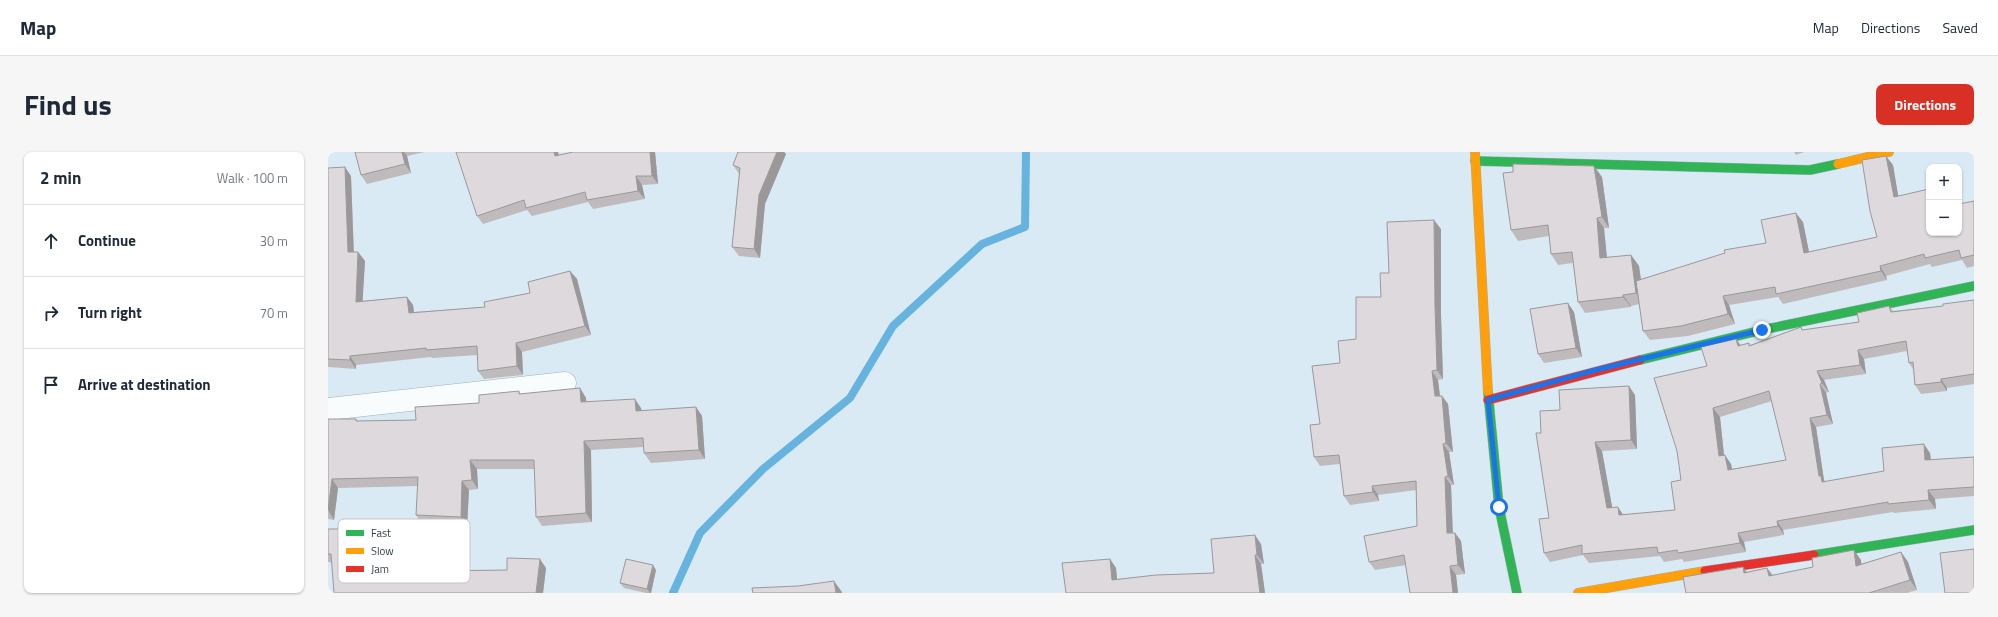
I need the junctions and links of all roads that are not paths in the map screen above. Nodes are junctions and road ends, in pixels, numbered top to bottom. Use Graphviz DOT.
graph roads {
  1 [pos="1889,152"];
  2 [pos="1475,156"];
  3 [pos="1974,286"];
  4 [pos="565,383"];
  5 [pos="1488,400"];
  6 [pos="328,409"];
  7 [pos="1974,530"];
  8 [pos="1517,593"];
  9 [pos="1578,593"];
  1 -- 2 [label="street"];
  2 -- 5 [label="street"];
  3 -- 5 [label="street"];
  4 -- 6 [label="street"];
  5 -- 8 [label="street"];
  7 -- 9 [label="street"];
}
